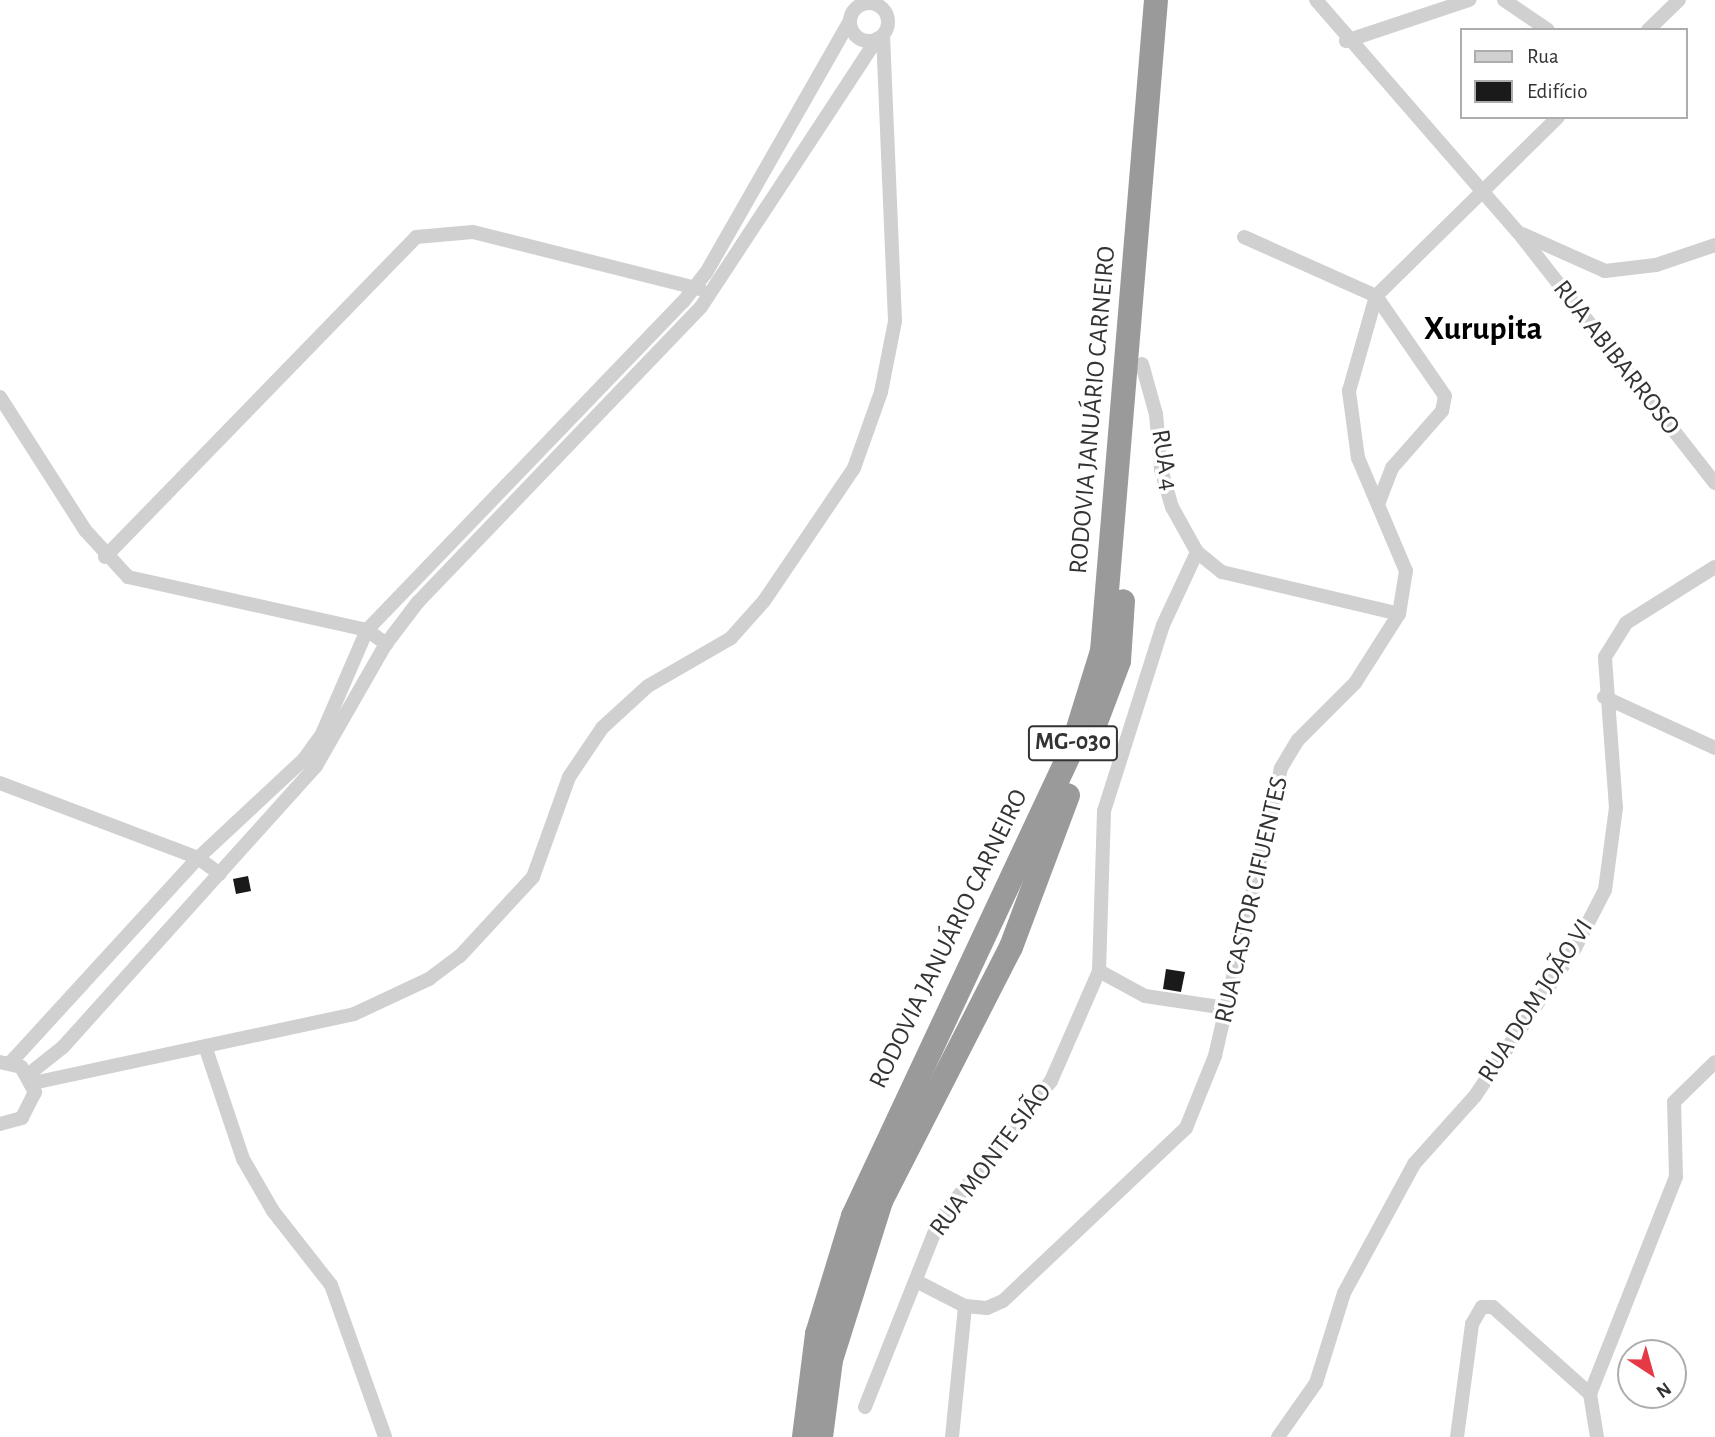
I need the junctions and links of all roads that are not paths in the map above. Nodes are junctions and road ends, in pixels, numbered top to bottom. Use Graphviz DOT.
graph roads {
  1 [pos="1156,0"];
  2 [pos="1170,0"];
  3 [pos="1316,0"];
  4 [pos="1469,0"];
  5 [pos="1504,0"];
  6 [pos="1679,0"];
  7 [pos="862,2"];
  8 [pos="889,7"];
  9 [pos="850,21"];
  10 [pos="1545,28"];
  11 [pos="1650,28"];
  12 [pos="880,37"];
  13 [pos="1346,41"];
  14 [pos="1556,119"];
  15 [pos="1481,193"];
  16 [pos="1518,232"];
  17 [pos="1244,237"];
  18 [pos="1715,245"];
  19 [pos="696,285"];
  20 [pos="1376,296"];
  21 [pos="707,299"];
  22 [pos="1142,364"];
  23 [pos="0,397"];
  24 [pos="1715,483"];
  25 [pos="1379,502"];
  26 [pos="1197,552"];
  27 [pos="105,557"];
  28 [pos="1715,566"];
  29 [pos="1399,614"];
  30 [pos="367,630"];
  31 [pos="386,644"];
  32 [pos="1604,697"];
  33 [pos="1715,748"];
  34 [pos="0,783"];
  35 [pos="198,858"];
  36 [pos="220,874"];
  37 [pos="1099,971"];
  38 [pos="1226,1008"];
  39 [pos="206,1049"];
  40 [pos="6,1062"];
  41 [pos="1715,1062"];
  42 [pos="31,1078"];
  43 [pos="0,1124"];
  44 [pos="918,1282"];
  45 [pos="965,1306"];
  46 [pos="1590,1394"];
  47 [pos="865,1407"];
  48 [pos="385,1437"];
  49 [pos="804,1437"];
  50 [pos="821,1437"];
  51 [pos="952,1437"];
  52 [pos="1278,1437"];
  53 [pos="1457,1437"];
  54 [pos="1597,1437"];
  1 -- 49 [label="highway, RODOVIA JANUÁRIO CARNEIRO / MG-030"];
  2 -- 22 [label="highway, RODOVIA JANUÁRIO CARNEIRO / MG-030"];
  3 -- 13 [label="street, RUA ABIBARROSO"];
  4 -- 13 [label="street"];
  5 -- 10 [label="street"];
  6 -- 11 [label="street"];
  7 -- 8 [label="street"];
  7 -- 9 [label="street"];
  8 -- 12 [label="street"];
  9 -- 12 [label="street"];
  9 -- 19 [label="street"];
  12 -- 21 [label="street"];
  12 -- 39 [label="street"];
  13 -- 15 [label="street, RUA ABIBARROSO"];
  14 -- 15 [label="street, RUA CASTOR CIFUENTES"];
  15 -- 16 [label="street, RUA ABIBARROSO"];
  15 -- 20 [label="street, RUA CASTOR CIFUENTES"];
  16 -- 18 [label="street"];
  16 -- 24 [label="street, RUA ABIBARROSO"];
  17 -- 20 [label="street"];
  19 -- 21 [label="street"];
  19 -- 27 [label="street"];
  19 -- 30 [label="street"];
  20 -- 25 [label="street, RUA CASTOR CIFUENTES"];
  20 -- 25 [label="street"];
  21 -- 31 [label="street"];
  22 -- 26 [label="street, RUA 4"];
  22 -- 50 [label="highway, RODOVIA JANUÁRIO CARNEIRO / MG-030"];
  23 -- 27 [label="street"];
  25 -- 29 [label="street, RUA CASTOR CIFUENTES"];
  26 -- 29 [label="street"];
  26 -- 37 [label="street, RUA MONTE SIÃO"];
  27 -- 30 [label="street"];
  28 -- 32 [label="street, RUA DOM JOÃO VI"];
  29 -- 38 [label="street, RUA CASTOR CIFUENTES"];
  30 -- 31 [label="street"];
  30 -- 35 [label="street"];
  31 -- 36 [label="street"];
  32 -- 33 [label="street"];
  32 -- 52 [label="street, RUA DOM JOÃO VI"];
  34 -- 35 [label="street"];
  35 -- 36 [label="street"];
  35 -- 40 [label="street"];
  36 -- 42 [label="street"];
  37 -- 38 [label="street"];
  37 -- 44 [label="street, RUA MONTE SIÃO"];
  38 -- 45 [label="street, RUA CASTOR CIFUENTES"];
  39 -- 42 [label="street"];
  39 -- 48 [label="street"];
  40 -- 42 [label="street"];
  41 -- 46 [label="street"];
  42 -- 43 [label="street"];
  44 -- 45 [label="street"];
  44 -- 47 [label="street, RUA MONTE SIÃO"];
  45 -- 51 [label="street"];
  46 -- 53 [label="street"];
  46 -- 54 [label="street"];
}
